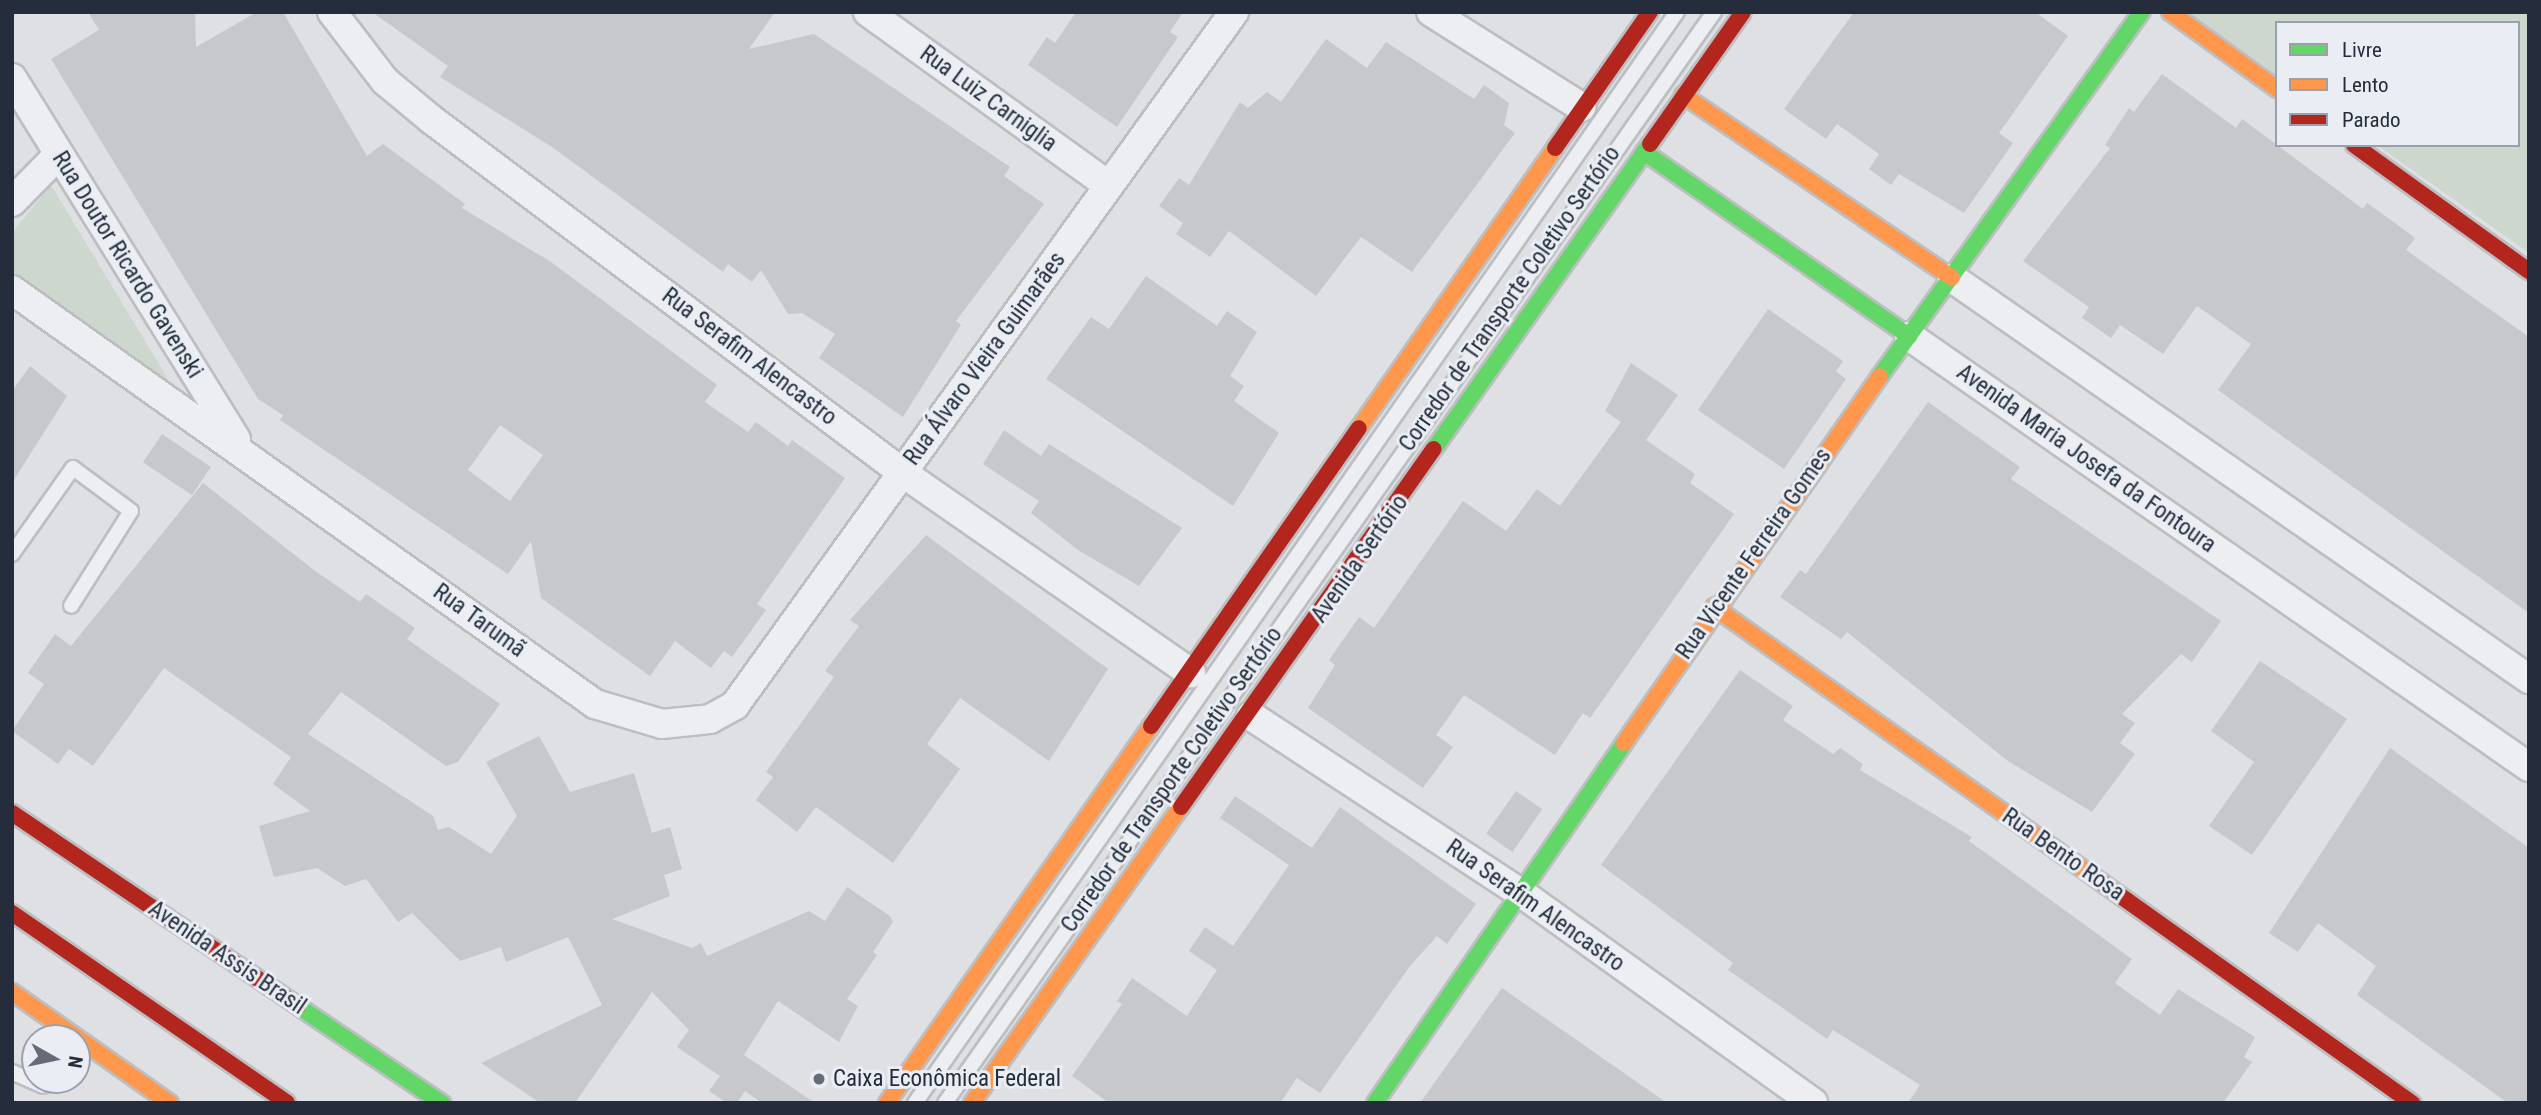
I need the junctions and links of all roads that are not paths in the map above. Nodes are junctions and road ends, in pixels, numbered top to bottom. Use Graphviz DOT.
graph roads {
  1 [pos="332,12"];
  2 [pos="867,12"];
  3 [pos="1234,12"];
  4 [pos="1431,12"];
  5 [pos="1650,12"];
  6 [pos="1677,12"];
  7 [pos="1714,12"];
  8 [pos="1743,12"];
  9 [pos="2142,12"];
  10 [pos="2170,12"];
  11 [pos="12,79"];
  12 [pos="2275,88"];
  13 [pos="1683,95"];
  14 [pos="1581,107"];
  15 [pos="2357,147"];
  16 [pos="1644,152"];
  17 [pos="58,155"];
  18 [pos="1109,186"];
  19 [pos="12,202"];
  20 [pos="2529,271"];
  21 [pos="1952,278"];
  22 [pos="12,290"];
  23 [pos="1909,336"];
  24 [pos="243,450"];
  25 [pos="902,473"];
  26 [pos="12,554"];
  27 [pos="71,606"];
  28 [pos="1714,607"];
  29 [pos="1191,673"];
  30 [pos="2529,679"];
  31 [pos="736,705"];
  32 [pos="1251,716"];
  33 [pos="2529,767"];
  34 [pos="12,813"];
  35 [pos="1524,895"];
  36 [pos="12,913"];
  37 [pos="12,992"];
  38 [pos="170,1103"];
  39 [pos="287,1103"];
  40 [pos="442,1103"];
  41 [pos="887,1103"];
  42 [pos="915,1103"];
  43 [pos="945,1103"];
  44 [pos="972,1103"];
  45 [pos="1375,1103"];
  46 [pos="1813,1103"];
  47 [pos="2412,1103"];
  1 -- 25 [label="street, Rua Serafim Alencastro"];
  2 -- 18 [label="street, Rua Luiz Carniglia"];
  3 -- 18 [label="street, Rua Álvaro Vieira Guimarães"];
  4 -- 14 [label="street"];
  5 -- 14 [label="main road"];
  6 -- 42 [label="lane, Corredor de Transporte Coletivo Sertório"];
  7 -- 43 [label="lane, Corredor de Transporte Coletivo Sertório"];
  8 -- 13 [label="main road, Avenida Sertório"];
  9 -- 21 [label="main road, Rua Vicente Ferreira Gomes"];
  10 -- 12 [label="main road"];
  11 -- 17 [label="street, Rua Doutor Ricardo Gavenski"];
  13 -- 16 [label="main road, Avenida Sertório"];
  13 -- 21 [label="main road"];
  14 -- 29 [label="main road"];
  15 -- 20 [label="main road"];
  16 -- 23 [label="main road, Avenida Maria Josefa da Fontoura"];
  16 -- 32 [label="main road, Avenida Sertório"];
  17 -- 19 [label="street"];
  17 -- 24 [label="street, Rua Doutor Ricardo Gavenski"];
  18 -- 25 [label="street, Rua Álvaro Vieira Guimarães"];
  21 -- 23 [label="main road, Rua Vicente Ferreira Gomes"];
  21 -- 30 [label="street"];
  22 -- 24 [label="street, Rua Tarumã"];
  23 -- 28 [label="main road, Rua Vicente Ferreira Gomes"];
  23 -- 33 [label="street, Avenida Maria Josefa da Fontoura"];
  24 -- 31 [label="street, Rua Tarumã"];
  25 -- 29 [label="street, Rua Serafim Alencastro"];
  25 -- 31 [label="street, Rua Álvaro Vieira Guimarães"];
  26 -- 27 [label="lane"];
  28 -- 35 [label="main road, Rua Vicente Ferreira Gomes"];
  28 -- 47 [label="main road, Rua Bento Rosa"];
  29 -- 41 [label="main road"];
  32 -- 35 [label="street, Rua Serafim Alencastro"];
  32 -- 44 [label="main road, Avenida Sertório"];
  34 -- 40 [label="main road, Avenida Assis Brasil"];
  35 -- 45 [label="main road, Rua Vicente Ferreira Gomes"];
  35 -- 46 [label="street, Rua Serafim Alencastro"];
  36 -- 39 [label="main road"];
  37 -- 38 [label="main road"];
}
